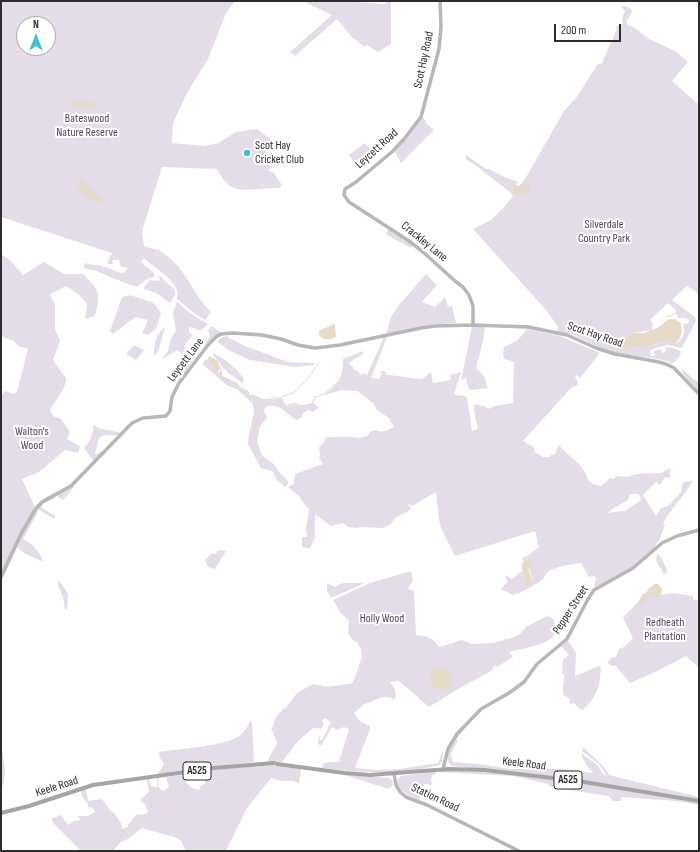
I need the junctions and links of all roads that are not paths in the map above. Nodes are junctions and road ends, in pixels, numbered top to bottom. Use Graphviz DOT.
graph roads {
  1 [pos="440,1"];
  2 [pos="419,121"];
  3 [pos="345,189"];
  4 [pos="472,325"];
  5 [pos="699,394"];
  6 [pos="699,530"];
  7 [pos="2,575"];
  8 [pos="446,758"];
  9 [pos="443,769"];
  10 [pos="449,769"];
  11 [pos="394,774"];
  12 [pos="699,801"];
  13 [pos="1,813"];
  14 [pos="519,851"];
  1 -- 2 [label="street, Scot Hay Road"];
  2 -- 3 [label="street, Leycett Road"];
  3 -- 4 [label="street, Crackley Lane"];
  4 -- 5 [label="street, Scot Hay Road"];
  4 -- 7 [label="street, Leycett Lane"];
  6 -- 8 [label="street, Pepper Street"];
  8 -- 9 [label="street, Pepper Street"];
  8 -- 10 [label="street"];
  9 -- 10 [label="main road, Keele Road / A525"];
  9 -- 11 [label="main road, Keele Road / A525"];
  10 -- 12 [label="main road, Keele Road / A525"];
  11 -- 13 [label="main road, Keele Road / A525"];
  11 -- 14 [label="street, Station Road"];
}
